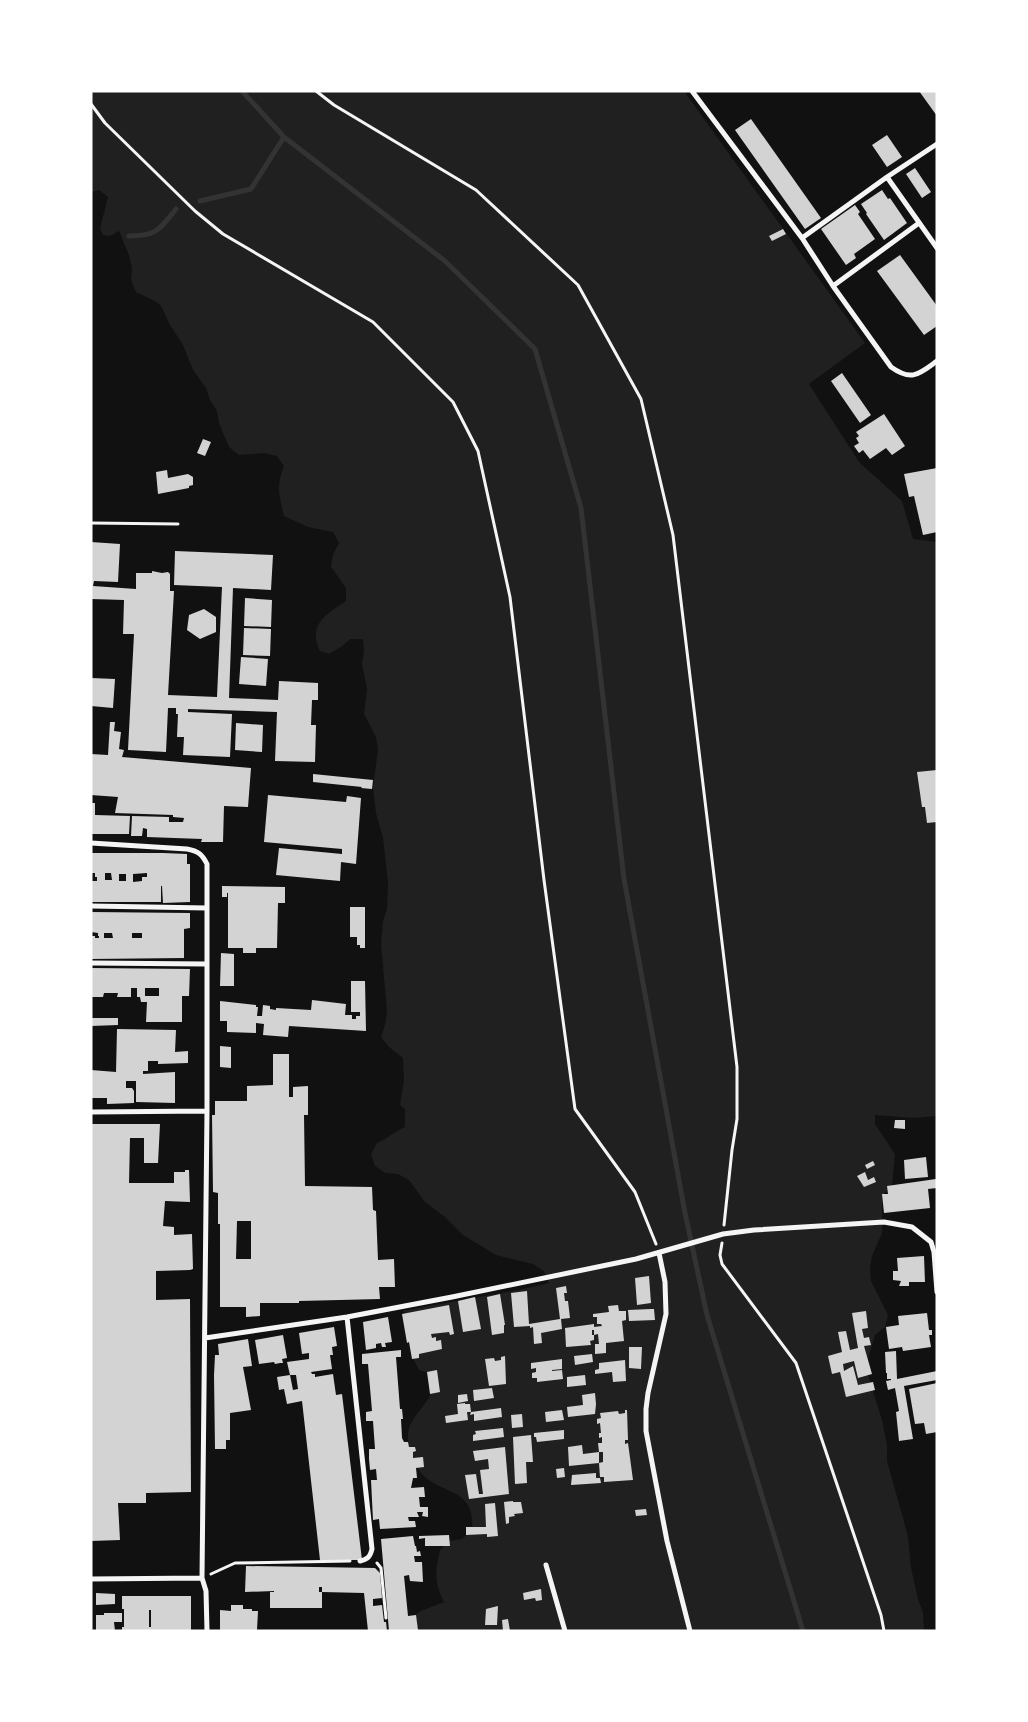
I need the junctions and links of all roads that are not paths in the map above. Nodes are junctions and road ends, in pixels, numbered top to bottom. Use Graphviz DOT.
graph roads {
  1 [pos="692,91"];
  2 [pos="937,144"];
  3 [pos="887,177"];
  4 [pos="919,223"];
  5 [pos="802,238"];
  6 [pos="937,248"];
  7 [pos="833,286"];
  8 [pos="937,361"];
  9 [pos="91,523"];
  10 [pos="178,524"];
  11 [pos="91,843"];
  12 [pos="91,906"];
  13 [pos="207,908"];
  14 [pos="91,963"];
  15 [pos="206,964"];
  16 [pos="207,1111"];
  17 [pos="91,1112"];
  18 [pos="659,1253"];
  19 [pos="937,1292"];
  20 [pos="347,1317"];
  21 [pos="206,1338"];
  22 [pos="360,1561"];
  23 [pos="546,1566"];
  24 [pos="202,1578"];
  25 [pos="91,1579"];
  26 [pos="207,1631"];
  27 [pos="564,1631"];
  28 [pos="690,1631"];
  1 -- 5 [label="street"];
  2 -- 3 [label="street"];
  3 -- 4 [label="street"];
  3 -- 5 [label="street"];
  4 -- 6 [label="street"];
  4 -- 7 [label="street"];
  5 -- 7 [label="street"];
  7 -- 8 [label="street"];
  9 -- 10 [label="lane"];
  11 -- 13 [label="street"];
  12 -- 13 [label="street"];
  13 -- 15 [label="street"];
  14 -- 15 [label="street"];
  15 -- 16 [label="street"];
  16 -- 17 [label="street"];
  16 -- 21 [label="street"];
  18 -- 19 [label="street"];
  18 -- 20 [label="street"];
  18 -- 28 [label="street"];
  20 -- 21 [label="street"];
  20 -- 22 [label="street"];
  21 -- 24 [label="street"];
  23 -- 27 [label="street"];
  24 -- 25 [label="street"];
  24 -- 26 [label="street"];
}
